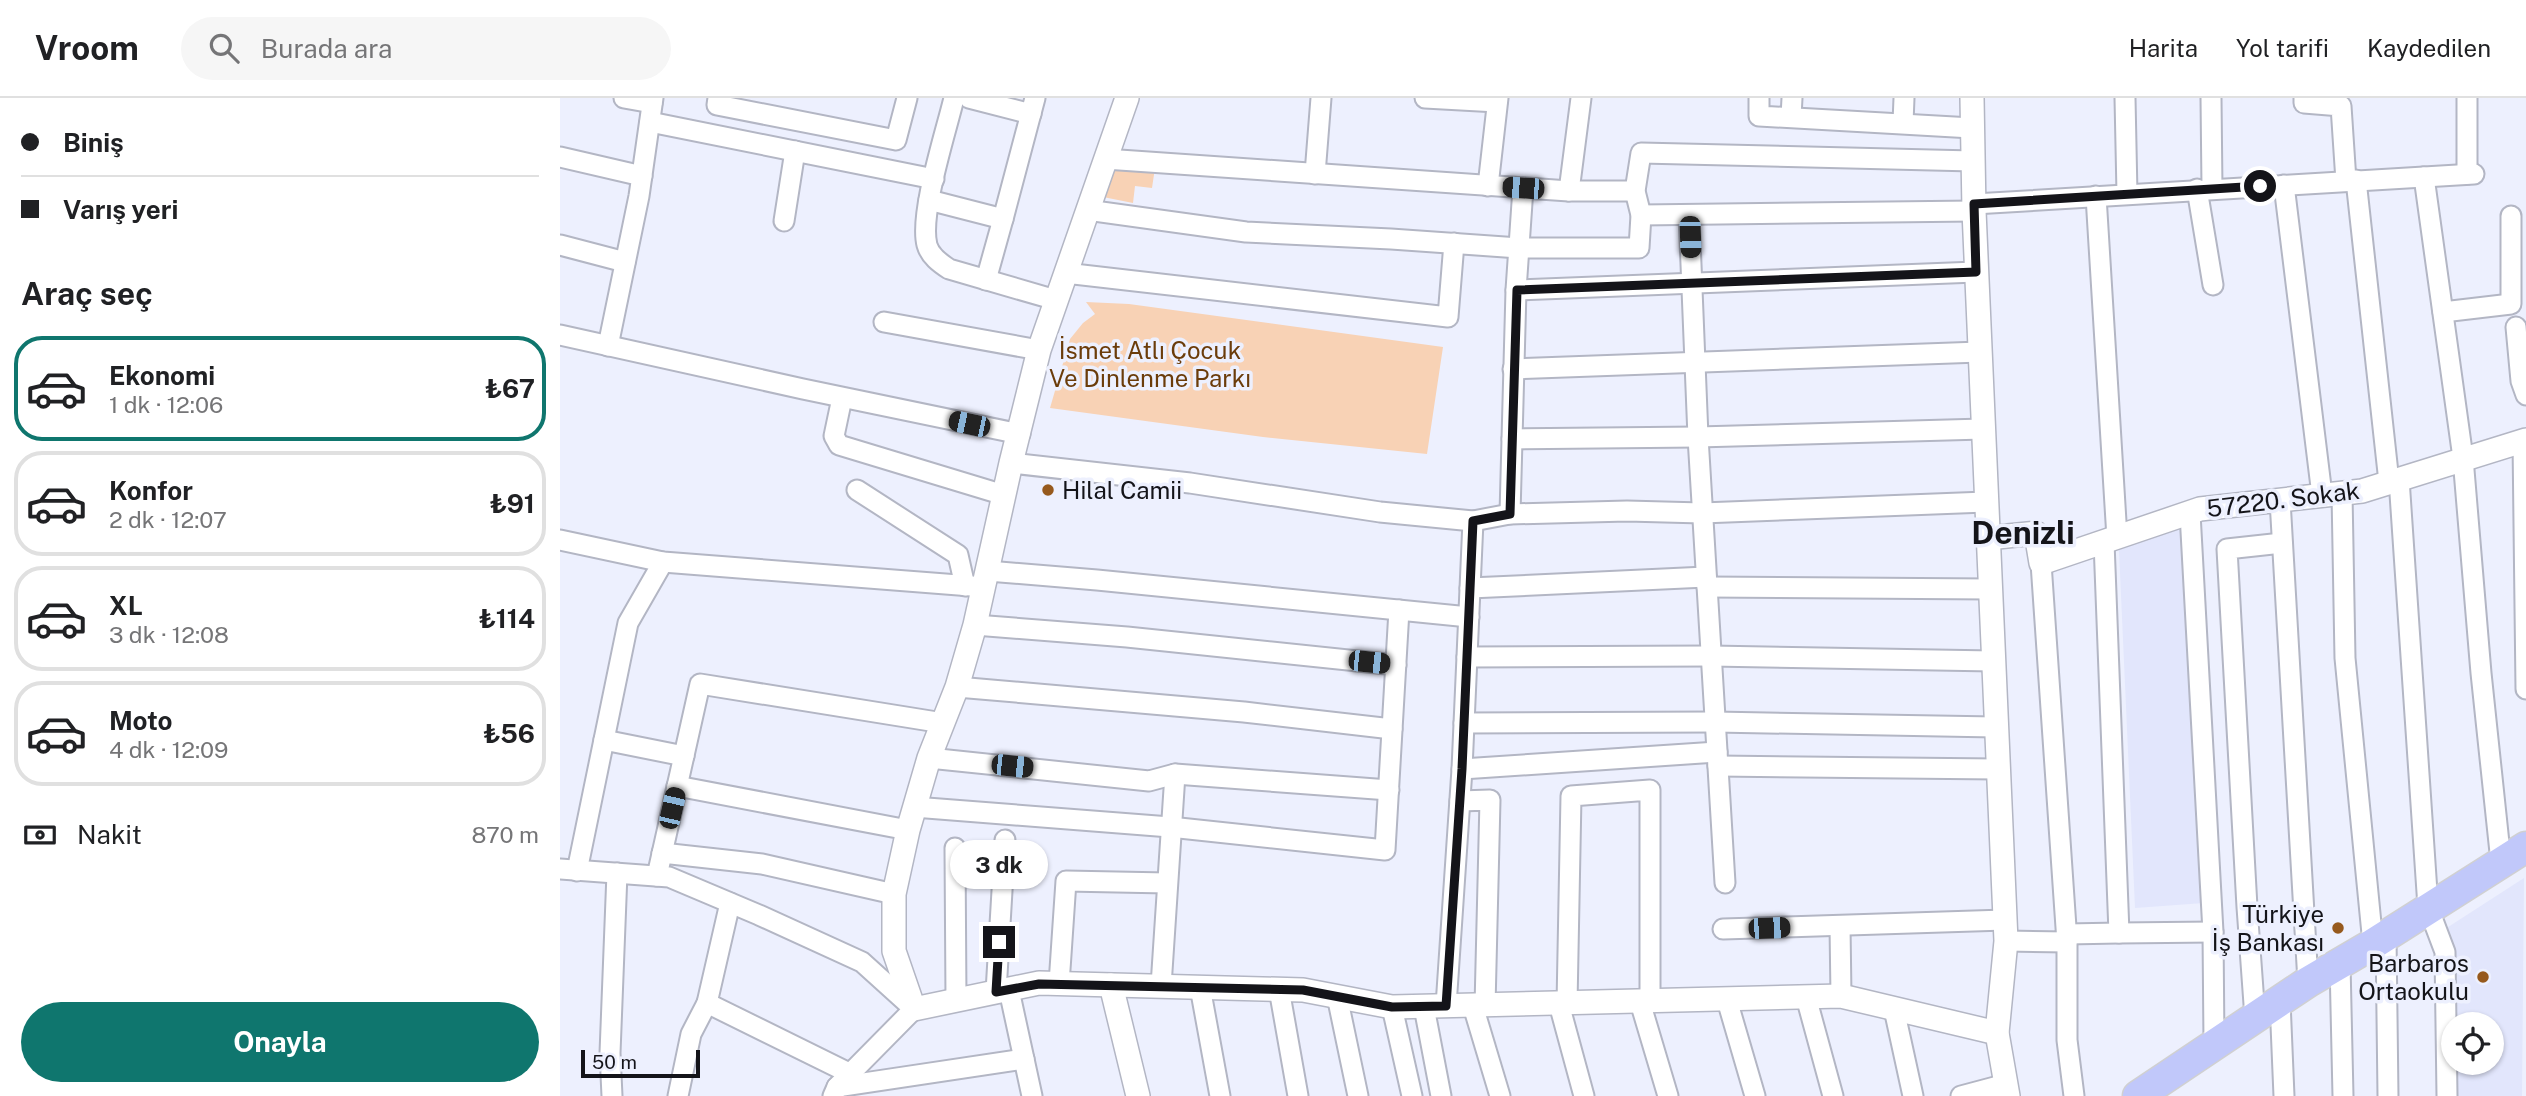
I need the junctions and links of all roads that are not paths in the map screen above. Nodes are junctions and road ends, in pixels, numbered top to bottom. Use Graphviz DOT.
graph roads {
  1 [pos="624,98"];
  2 [pos="718,98"];
  3 [pos="906,98"];
  4 [pos="954,98"];
  5 [pos="969,98"];
  6 [pos="1127,98"];
  7 [pos="1321,98"];
  8 [pos="1425,98"];
  9 [pos="1581,98"];
  10 [pos="1759,98"];
  11 [pos="1904,98"];
  12 [pos="1972,98"];
  13 [pos="2125,98"];
  14 [pos="2211,98"];
  15 [pos="2304,98"];
  16 [pos="2467,98"];
  17 [pos="1497,100"];
  18 [pos="1033,106"];
  19 [pos="652,107"];
  20 [pos="1791,108"];
  21 [pos="1903,123"];
  22 [pos="1972,128"];
  23 [pos="795,151"];
  24 [pos="560,157"];
  25 [pos="1105,159"];
  26 [pos="1973,161"];
  27 [pos="1315,174"];
  28 [pos="642,176"];
  29 [pos="2424,177"];
  30 [pos="934,179"];
  31 [pos="2351,181"];
  32 [pos="2284,185"];
  33 [pos="1488,186"];
  34 [pos="1523,188"];
  35 [pos="2204,189"];
  36 [pos="1569,191"];
  37 [pos="1635,191"];
  38 [pos="2127,194"];
  39 [pos="2096,196"];
  40 [pos="929,200"];
  41 [pos="1974,208"];
  42 [pos="1087,210"];
  43 [pos="1641,215"];
  44 [pos="1689,215"];
  45 [pos="2511,216"];
  46 [pos="1003,219"];
  47 [pos="784,221"];
  48 [pos="1454,243"];
  49 [pos="560,245"];
  50 [pos="1519,248"];
  51 [pos="625,262"];
  52 [pos="1976,272"];
  53 [pos="1065,274"];
  54 [pos="986,280"];
  55 [pos="1691,283"];
  56 [pos="2213,285"];
  57 [pos="1517,290"];
  58 [pos="1056,300"];
  59 [pos="2443,312"];
  60 [pos="884,321"];
  61 [pos="2516,327"];
  62 [pos="560,334"];
  63 [pos="608,345"];
  64 [pos="1040,349"];
  65 [pos="1980,352"];
  66 [pos="1695,364"];
  67 [pos="1513,369"];
  68 [pos="2526,395"];
  69 [pos="842,398"];
  70 [pos="1983,429"];
  71 [pos="1020,434"];
  72 [pos="1698,437"];
  73 [pos="1512,439"];
  74 [pos="2524,440"];
  75 [pos="2463,458"];
  76 [pos="1011,463"];
  77 [pos="2394,480"];
  78 [pos="857,490"];
  79 [pos="2332,494"];
  80 [pos="1004,495"];
  81 [pos="2280,500"];
  82 [pos="1986,502"];
  83 [pos="1703,513"];
  84 [pos="2190,513"];
  85 [pos="1510,514"];
  86 [pos="1473,521"];
  87 [pos="1988,538"];
  88 [pos="560,540"];
  89 [pos="2110,540"];
  90 [pos="2282,543"];
  91 [pos="663,562"];
  92 [pos="2041,563"];
  93 [pos="979,581"];
  94 [pos="1707,582"];
  95 [pos="1470,587"];
  96 [pos="1990,589"];
  97 [pos="1399,610"];
  98 [pos="1469,617"];
  99 [pos="975,625"];
  100 [pos="1711,656"];
  101 [pos="1467,657"];
  102 [pos="1993,661"];
  103 [pos="1396,665"];
  104 [pos="957,687"];
  105 [pos="2526,689"];
  106 [pos="1715,722"];
  107 [pos="943,723"];
  108 [pos="1464,723"];
  109 [pos="1995,727"];
  110 [pos="1392,729"];
  111 [pos="604,740"];
  112 [pos="684,756"];
  113 [pos="929,758"];
  114 [pos="1717,759"];
  115 [pos="1462,769"];
  116 [pos="1997,769"];
  117 [pos="1175,774"];
  118 [pos="677,786"];
  119 [pos="1389,790"];
  120 [pos="1460,801"];
  121 [pos="914,807"];
  122 [pos="1170,827"];
  123 [pos="908,830"];
  124 [pos="1005,840"];
  125 [pos="955,848"];
  126 [pos="662,853"];
  127 [pos="2514,854"];
  128 [pos="568,870"];
  129 [pos="617,873"];
  130 [pos="657,876"];
  131 [pos="1167,883"];
  132 [pos="1725,883"];
  133 [pos="894,894"];
  134 [pos="730,902"];
  135 [pos="2428,907"];
  136 [pos="1840,926"];
  137 [pos="1723,929"];
  138 [pos="2005,931"];
  139 [pos="2213,932"];
  140 [pos="2119,933"];
  141 [pos="2067,938"];
  142 [pos="2379,940"];
  143 [pos="2340,963"];
  144 [pos="2308,982"];
  145 [pos="1059,984"];
  146 [pos="1111,985"];
  147 [pos="1161,986"];
  148 [pos="1200,987"];
  149 [pos="1279,989"];
  150 [pos="1003,991"];
  151 [pos="1337,996"];
  152 [pos="1841,996"];
  153 [pos="1806,997"];
  154 [pos="956,1000"];
  155 [pos="1727,1000"];
  156 [pos="2280,1000"];
  157 [pos="1645,1002"];
  158 [pos="707,1003"];
  159 [pos="1563,1004"];
  160 [pos="1479,1006"];
  161 [pos="1392,1007"];
  162 [pos="1435,1007"];
  163 [pos="914,1009"];
  164 [pos="1894,1009"];
  165 [pos="2255,1018"];
  166 [pos="1997,1033"];
  167 [pos="2214,1043"];
  168 [pos="1024,1059"];
  169 [pos="840,1086"];
  170 [pos="2007,1090"];
  171 [pos="612,1096"];
  172 [pos="678,1096"];
  173 [pos="1032,1096"];
  174 [pos="1138,1096"];
  175 [pos="1220,1096"];
  176 [pos="1298,1096"];
  177 [pos="1358,1096"];
  178 [pos="1412,1096"];
  179 [pos="1441,1096"];
  180 [pos="1500,1096"];
  181 [pos="1584,1096"];
  182 [pos="1668,1096"];
  183 [pos="1755,1096"];
  184 [pos="1833,1096"];
  185 [pos="1913,1096"];
  186 [pos="1961,1096"];
  187 [pos="2074,1096"];
  188 [pos="2138,1096"];
  189 [pos="2284,1096"];
  190 [pos="2343,1096"];
  191 [pos="2388,1096"];
  192 [pos="2447,1096"];
  1 -- 19 [label="street"];
  2 -- 3 [label="street"];
  4 -- 30 [label="street"];
  5 -- 18 [label="street"];
  6 -- 25 [label="street"];
  7 -- 27 [label="street"];
  8 -- 17 [label="street"];
  9 -- 36 [label="street"];
  10 -- 20 [label="street"];
  11 -- 21 [label="street"];
  12 -- 22 [label="street"];
  13 -- 38 [label="street"];
  14 -- 35 [label="street"];
  15 -- 31 [label="street"];
  16 -- 29 [label="street"];
  17 -- 33 [label="street"];
  18 -- 46 [label="street"];
  19 -- 23 [label="street"];
  19 -- 28 [label="street"];
  20 -- 21 [label="street"];
  21 -- 22 [label="street"];
  22 -- 26 [label="street"];
  23 -- 30 [label="street"];
  23 -- 47 [label="street"];
  24 -- 28 [label="street"];
  25 -- 27 [label="street"];
  25 -- 42 [label="street"];
  26 -- 37 [label="street"];
  26 -- 41 [label="street"];
  27 -- 33 [label="street"];
  28 -- 51 [label="street"];
  29 -- 31 [label="street"];
  29 -- 59 [label="street"];
  30 -- 40 [label="street"];
  31 -- 32 [label="street"];
  31 -- 77 [label="street"];
  32 -- 35 [label="street"];
  32 -- 79 [label="street"];
  33 -- 34 [label="street"];
  34 -- 36 [label="street"];
  34 -- 50 [label="street"];
  35 -- 38 [label="street"];
  35 -- 56 [label="street"];
  36 -- 37 [label="street"];
  37 -- 43 [label="street"];
  38 -- 39 [label="street"];
  39 -- 41 [label="street"];
  39 -- 89 [label="street"];
  40 -- 46 [label="street"];
  40 -- 54 [label="street"];
  41 -- 44 [label="street"];
  41 -- 52 [label="street"];
  42 -- 48 [label="street"];
  42 -- 53 [label="street"];
  43 -- 44 [label="street"];
  43 -- 50 [label="street"];
  44 -- 55 [label="street"];
  45 -- 59 [label="street"];
  46 -- 54 [label="street"];
  48 -- 50 [label="street"];
  48 -- 53 [label="street"];
  49 -- 51 [label="street"];
  50 -- 57 [label="street"];
  51 -- 63 [label="street"];
  52 -- 55 [label="street"];
  52 -- 65 [label="street"];
  53 -- 58 [label="street"];
  54 -- 58 [label="street"];
  55 -- 57 [label="street"];
  55 -- 66 [label="street"];
  57 -- 67 [label="street"];
  58 -- 64 [label="street"];
  59 -- 75 [label="street"];
  60 -- 64 [label="street"];
  61 -- 68 [label="street"];
  62 -- 63 [label="street"];
  63 -- 69 [label="street"];
  64 -- 71 [label="street"];
  65 -- 66 [label="street"];
  65 -- 70 [label="street"];
  66 -- 67 [label="street"];
  66 -- 72 [label="street"];
  67 -- 73 [label="street"];
  69 -- 71 [label="street"];
  69 -- 80 [label="street"];
  70 -- 72 [label="street"];
  70 -- 82 [label="street"];
  71 -- 76 [label="street"];
  72 -- 73 [label="street"];
  72 -- 83 [label="street"];
  73 -- 85 [label="street"];
  74 -- 75 [label="street, 57220. Sokak"];
  74 -- 105 [label="street"];
  75 -- 77 [label="street, 57220. Sokak"];
  75 -- 127 [label="street"];
  76 -- 80 [label="street"];
  76 -- 86 [label="street"];
  77 -- 79 [label="street, 57220. Sokak"];
  77 -- 135 [label="street"];
  78 -- 93 [label="street"];
  79 -- 81 [label="street, 57220. Sokak"];
  79 -- 142 [label="street"];
  80 -- 93 [label="street"];
  81 -- 84 [label="street, 57220. Sokak"];
  81 -- 90 [label="street"];
  82 -- 83 [label="street"];
  82 -- 87 [label="street"];
  83 -- 85 [label="street"];
  83 -- 94 [label="street"];
  84 -- 89 [label="street, 57220. Sokak"];
  84 -- 139 [label="street"];
  85 -- 86 [label="street"];
  86 -- 95 [label="street"];
  87 -- 92 [label="street"];
  87 -- 96 [label="street"];
  88 -- 91 [label="street"];
  89 -- 92 [label="street, 57220. Sokak"];
  89 -- 140 [label="street"];
  90 -- 144 [label="street"];
  90 -- 165 [label="street"];
  91 -- 93 [label="street"];
  91 -- 111 [label="street"];
  92 -- 141 [label="street"];
  93 -- 97 [label="street"];
  93 -- 99 [label="street"];
  94 -- 95 [label="street"];
  94 -- 96 [label="street"];
  94 -- 100 [label="street"];
  95 -- 98 [label="street"];
  96 -- 102 [label="street"];
  97 -- 98 [label="street"];
  97 -- 103 [label="street"];
  98 -- 101 [label="street"];
  99 -- 103 [label="street"];
  99 -- 104 [label="street"];
  100 -- 101 [label="street"];
  100 -- 102 [label="street"];
  100 -- 106 [label="street"];
  101 -- 108 [label="street"];
  102 -- 109 [label="street"];
  103 -- 110 [label="street"];
  104 -- 107 [label="street"];
  104 -- 110 [label="street"];
  106 -- 108 [label="street"];
  106 -- 109 [label="street"];
  106 -- 114 [label="street"];
  107 -- 112 [label="street"];
  107 -- 113 [label="street"];
  108 -- 115 [label="street"];
  109 -- 116 [label="street"];
  110 -- 119 [label="street"];
  111 -- 112 [label="street"];
  111 -- 128 [label="street"];
  112 -- 118 [label="street"];
  113 -- 117 [label="street"];
  113 -- 121 [label="street"];
  114 -- 115 [label="street"];
  114 -- 116 [label="street"];
  114 -- 132 [label="street"];
  115 -- 120 [label="street"];
  116 -- 138 [label="street"];
  117 -- 119 [label="street"];
  117 -- 122 [label="street"];
  118 -- 123 [label="street"];
  118 -- 126 [label="street"];
  119 -- 122 [label="street"];
  120 -- 160 [label="street"];
  120 -- 162 [label="street"];
  121 -- 122 [label="street"];
  121 -- 123 [label="street"];
  122 -- 131 [label="street"];
  123 -- 133 [label="street"];
  124 -- 150 [label="street"];
  125 -- 154 [label="street"];
  126 -- 130 [label="street"];
  126 -- 133 [label="street"];
  127 -- 135 [label="main road"];
  128 -- 129 [label="street"];
  129 -- 130 [label="street"];
  129 -- 171 [label="street"];
  130 -- 134 [label="street"];
  131 -- 145 [label="street"];
  131 -- 147 [label="street"];
  133 -- 163 [label="street"];
  134 -- 158 [label="street"];
  134 -- 163 [label="street"];
  135 -- 142 [label="main road"];
  135 -- 192 [label="street"];
  136 -- 137 [label="street"];
  136 -- 138 [label="street"];
  136 -- 152 [label="street"];
  138 -- 141 [label="street"];
  138 -- 166 [label="street"];
  139 -- 140 [label="street"];
  139 -- 167 [label="street"];
  140 -- 141 [label="street"];
  141 -- 187 [label="street"];
  142 -- 143 [label="main road"];
  142 -- 191 [label="street"];
  143 -- 144 [label="main road"];
  143 -- 190 [label="street"];
  144 -- 156 [label="main road"];
  145 -- 146 [label="street"];
  145 -- 150 [label="street"];
  146 -- 147 [label="street"];
  146 -- 174 [label="street"];
  147 -- 148 [label="street"];
  148 -- 149 [label="street"];
  148 -- 175 [label="street"];
  149 -- 151 [label="street"];
  149 -- 176 [label="street"];
  150 -- 154 [label="street"];
  150 -- 168 [label="street"];
  151 -- 161 [label="street"];
  151 -- 177 [label="street"];
  152 -- 153 [label="street"];
  152 -- 164 [label="street"];
  153 -- 155 [label="street"];
  153 -- 184 [label="street"];
  154 -- 163 [label="street"];
  155 -- 157 [label="street"];
  155 -- 183 [label="street"];
  156 -- 165 [label="main road"];
  156 -- 189 [label="street"];
  157 -- 159 [label="street"];
  157 -- 159 [label="street"];
  157 -- 182 [label="street"];
  158 -- 169 [label="street"];
  158 -- 172 [label="street"];
  159 -- 160 [label="street"];
  159 -- 181 [label="street"];
  160 -- 162 [label="street"];
  160 -- 180 [label="street"];
  161 -- 162 [label="street"];
  161 -- 178 [label="street"];
  162 -- 179 [label="street"];
  163 -- 169 [label="street"];
  164 -- 166 [label="street"];
  164 -- 185 [label="street"];
  165 -- 167 [label="main road"];
  166 -- 170 [label="street"];
  167 -- 188 [label="main road"];
  168 -- 169 [label="street"];
  168 -- 173 [label="street"];
  170 -- 186 [label="street"];
}
